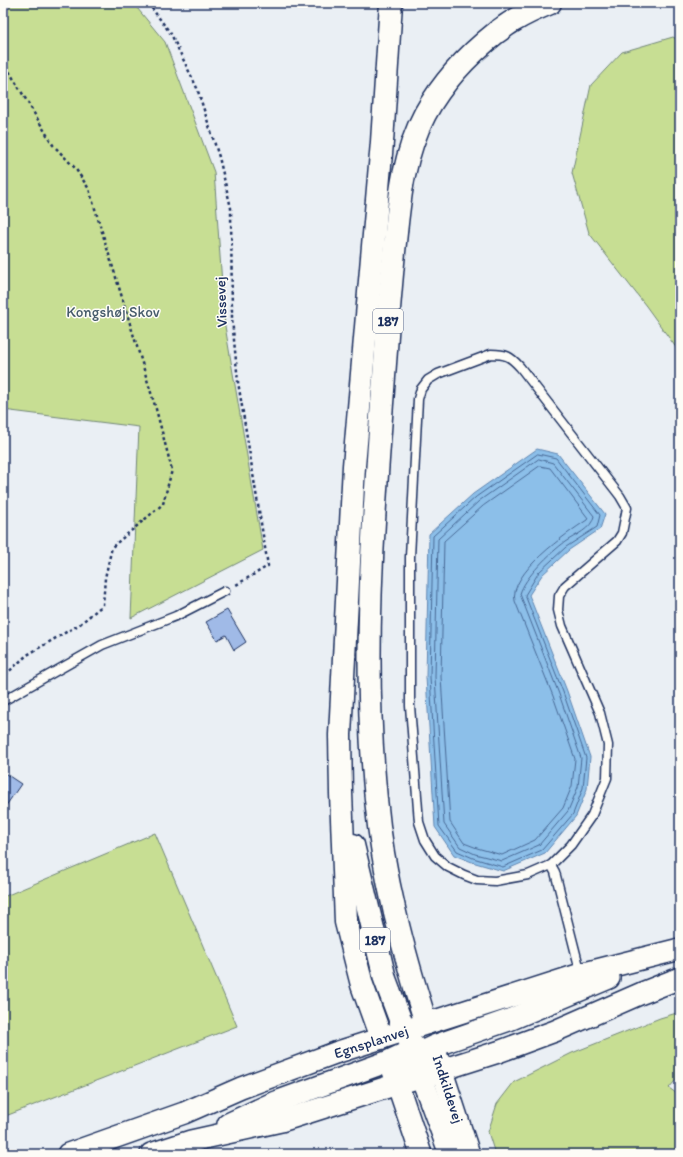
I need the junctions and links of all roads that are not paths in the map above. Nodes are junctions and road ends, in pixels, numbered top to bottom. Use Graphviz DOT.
graph roads {
  1 [pos="391,3"];
  2 [pos="550,3"];
  3 [pos="225,591"];
  4 [pos="3,701"];
  5 [pos="340,793"];
  6 [pos="551,865"];
  7 [pos="672,952"];
  8 [pos="581,974"];
  9 [pos="680,978"];
  10 [pos="426,1024"];
  11 [pos="381,1038"];
  12 [pos="412,1054"];
  13 [pos="442,1070"];
  14 [pos="397,1084"];
  15 [pos="191,1141"];
  16 [pos="68,1154"];
  17 [pos="151,1154"];
  18 [pos="421,1154"];
  19 [pos="450,1154"];
  20 [pos="469,1154"];
  1 -- 5 [label="highway, 187"];
  2 -- 10 [label="highway, 187"];
  3 -- 4 [label="lane"];
  5 -- 11 [label="highway"];
  5 -- 12 [label="highway, 187"];
  6 -- 6 [label="lane"];
  6 -- 8 [label="lane"];
  7 -- 8 [label="main road, Egnsplanvej"];
  7 -- 12 [label="main road"];
  8 -- 10 [label="main road, Egnsplanvej"];
  9 -- 13 [label="main road"];
  10 -- 12 [label="main road, Egnsplanvej"];
  11 -- 12 [label="main road, Egnsplanvej"];
  11 -- 16 [label="main road, Egnsplanvej"];
  12 -- 13 [label="highway"];
  12 -- 14 [label="main road, Egnsplanvej"];
  12 -- 15 [label="main road"];
  12 -- 19 [label="main road"];
  13 -- 20 [label="main road, Indkildevej"];
  14 -- 15 [label="main road, Egnsplanvej"];
  14 -- 18 [label="main road"];
  15 -- 17 [label="main road, Egnsplanvej"];
}
